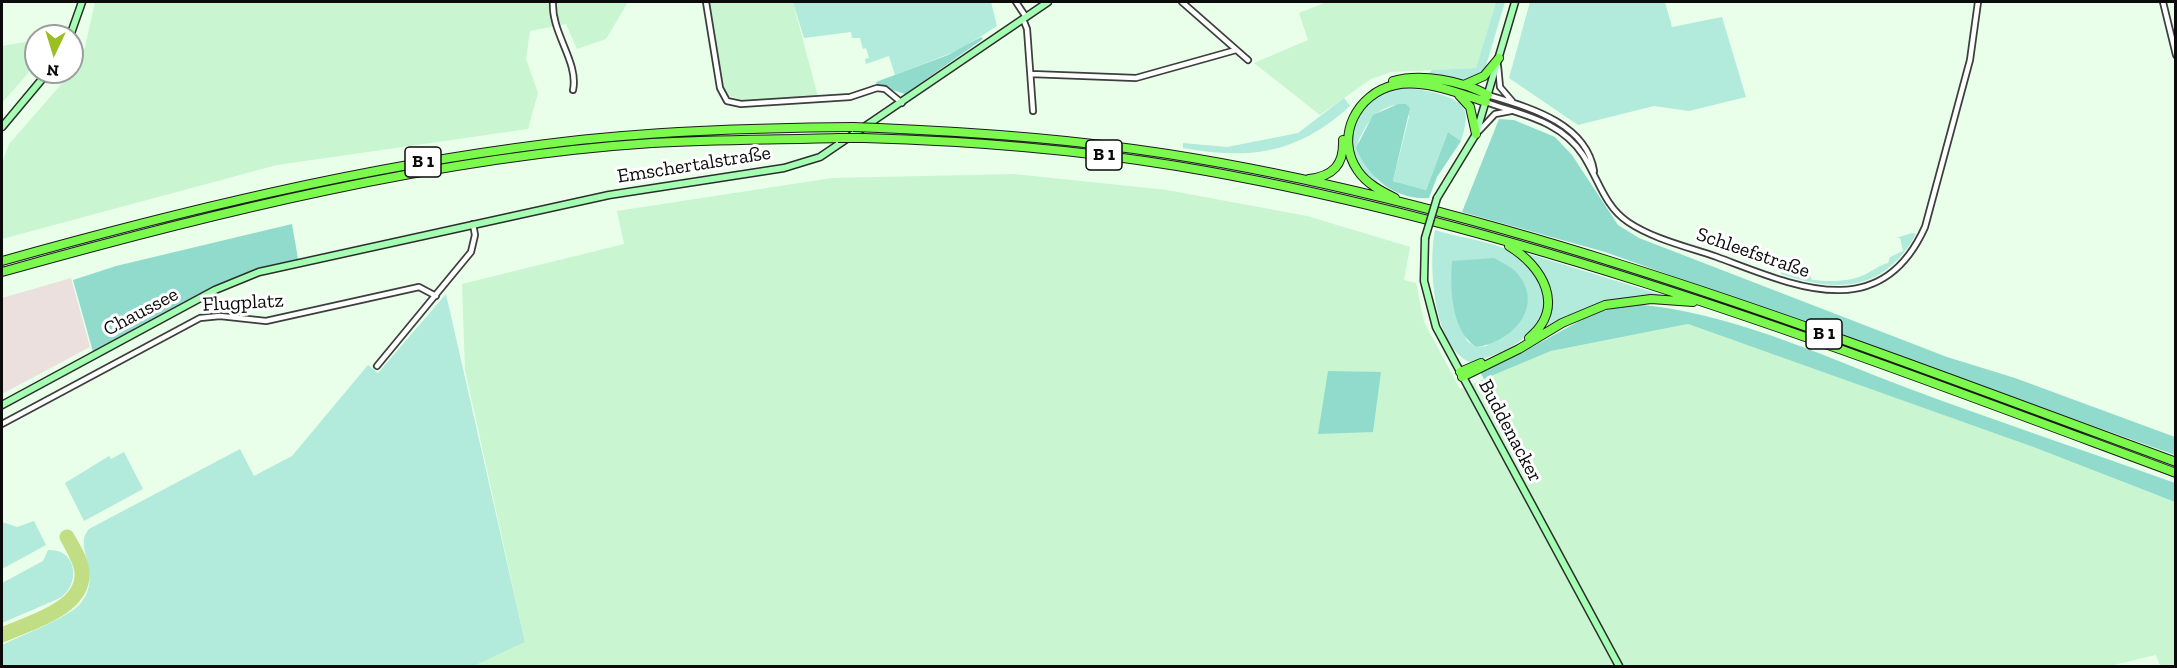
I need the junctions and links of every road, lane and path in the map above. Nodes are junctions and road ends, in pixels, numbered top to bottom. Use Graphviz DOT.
graph roads {
  1 [pos="82,2"];
  2 [pos="554,2"];
  3 [pos="706,2"];
  4 [pos="1016,2"];
  5 [pos="1048,2"];
  6 [pos="1182,2"];
  7 [pos="1515,2"];
  8 [pos="1978,2"];
  9 [pos="2163,2"];
  10 [pos="1024,18"];
  11 [pos="74,24"];
  12 [pos="1236,50"];
  13 [pos="2175,55"];
  14 [pos="1499,58"];
  15 [pos="1248,60"];
  16 [pos="1031,74"];
  17 [pos="38,84"];
  18 [pos="1463,85"];
  19 [pos="573,90"];
  20 [pos="1458,94"];
  21 [pos="1487,98"];
  22 [pos="1512,101"];
  23 [pos="902,103"];
  24 [pos="1033,111"];
  25 [pos="1516,111"];
  26 [pos="2,128"];
  27 [pos="1476,134"];
  28 [pos="1594,174"];
  29 [pos="1303,180"];
  30 [pos="1407,204"];
  31 [pos="473,224"];
  32 [pos="1500,241"];
  33 [pos="2,261"];
  34 [pos="301,262"];
  35 [pos="2,272"];
  36 [pos="436,296"];
  37 [pos="1703,303"];
  38 [pos="376,366"];
  39 [pos="1461,374"];
  40 [pos="2,398"];
  41 [pos="14,398"];
  42 [pos="2,405"];
  43 [pos="2,424"];
  44 [pos="2175,462"];
  45 [pos="2175,473"];
  46 [pos="1619,666"];
  1 -- 11 [label="main road"];
  2 -- 19 [label="street"];
  3 -- 23 [label="street"];
  4 -- 10 [label="street"];
  5 -- 10 [label="main road, Emschertalstraße"];
  6 -- 12 [label="street"];
  7 -- 14 [label="main road, Buddenacker"];
  8 -- 28 [label="street, Schleefstraße"];
  9 -- 13 [label="street"];
  10 -- 16 [label="street"];
  10 -- 23 [label="main road, Emschertalstraße"];
  12 -- 15 [label="street"];
  12 -- 16 [label="street"];
  14 -- 18 [label="highway"];
  14 -- 21 [label="main road, Buddenacker"];
  14 -- 22 [label="street"];
  16 -- 24 [label="street"];
  17 -- 26 [label="main road"];
  18 -- 21 [label="highway"];
  18 -- 29 [label="highway"];
  20 -- 21 [label="highway"];
  20 -- 27 [label="highway"];
  20 -- 30 [label="highway"];
  21 -- 22 [label="street, Schleefstraße"];
  21 -- 25 [label="street, Schleefstraße"];
  21 -- 27 [label="main road, Buddenacker"];
  22 -- 28 [label="street, Schleefstraße"];
  23 -- 31 [label="main road, Emschertalstraße"];
  25 -- 27 [label="street"];
  25 -- 28 [label="street, Schleefstraße"];
  27 -- 39 [label="main road, Buddenacker, bridge"];
  29 -- 30 [label="highway, B 1"];
  29 -- 33 [label="highway, B 1, bridge"];
  30 -- 44 [label="highway, B 1"];
  31 -- 34 [label="main road, Emschertalstraße"];
  31 -- 36 [label="street"];
  32 -- 35 [label="highway, B 1, bridge"];
  32 -- 37 [label="highway, B 1"];
  32 -- 39 [label="highway"];
  34 -- 41 [label="main road, Chaussee"];
  36 -- 38 [label="street"];
  36 -- 43 [label="street, Flugplatz"];
  37 -- 39 [label="highway"];
  37 -- 45 [label="highway, B 1"];
  39 -- 46 [label="main road, Buddenacker"];
  40 -- 41 [label="main road"];
  41 -- 42 [label="main road, Chaussee"];
}
